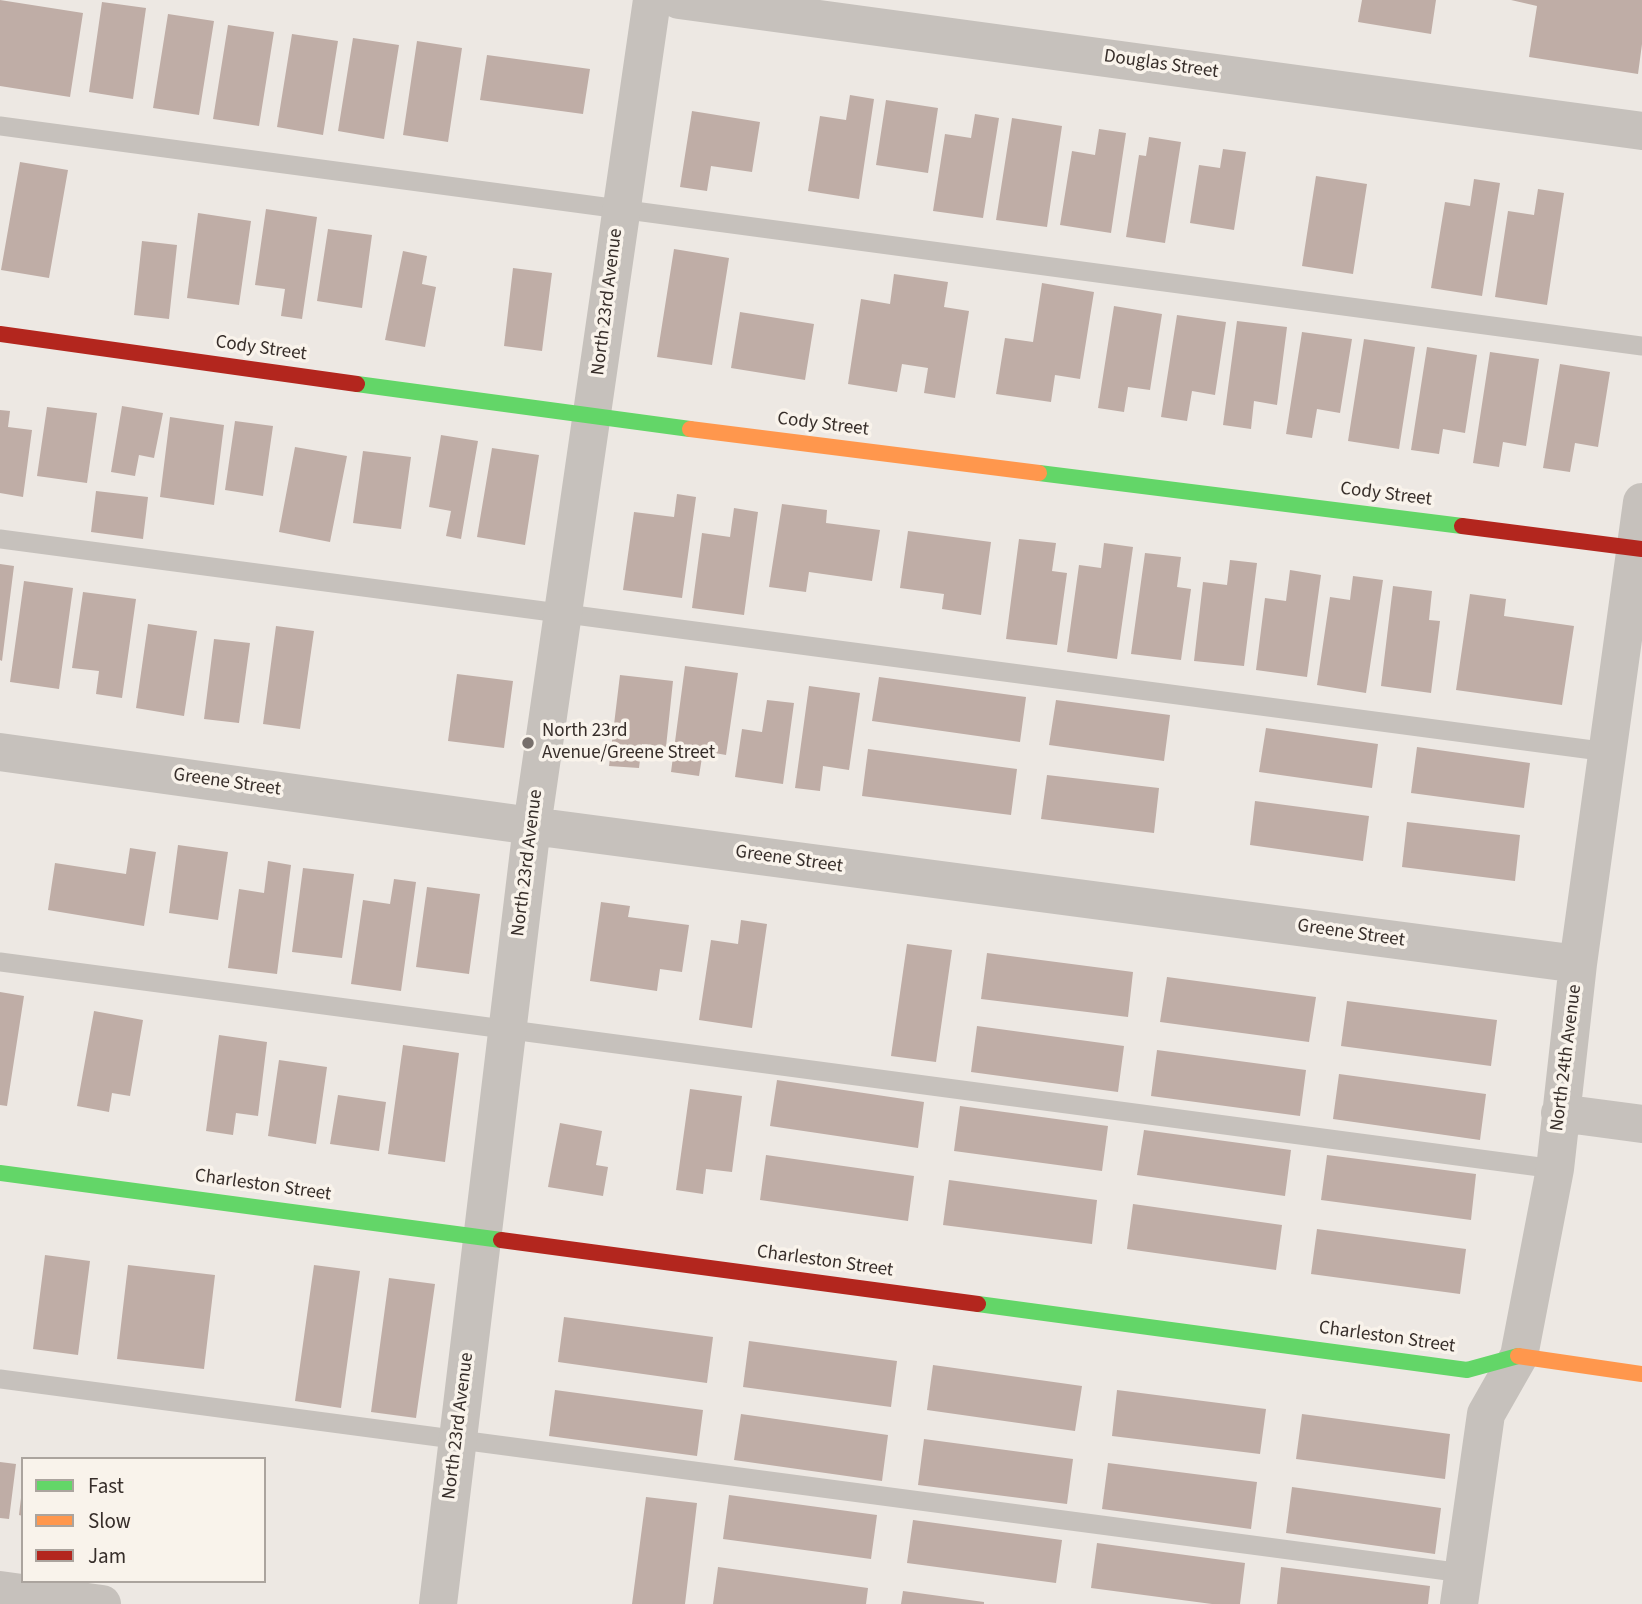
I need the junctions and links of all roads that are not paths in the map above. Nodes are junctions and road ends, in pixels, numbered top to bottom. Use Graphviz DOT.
graph roads {
  1 [pos="652,0"];
  2 [pos="679,0"];
  3 [pos="0,126"];
  4 [pos="1642,131"];
  5 [pos="620,209"];
  6 [pos="0,334"];
  7 [pos="1642,346"];
  8 [pos="593,417"];
  9 [pos="1642,502"];
  10 [pos="0,539"];
  11 [pos="1639,549"];
  12 [pos="564,614"];
  13 [pos="0,752"];
  14 [pos="1608,752"];
  15 [pos="532,826"];
  16 [pos="0,962"];
  17 [pos="1578,964"];
  18 [pos="507,1029"];
  19 [pos="1560,1113"];
  20 [pos="1642,1124"];
  21 [pos="1555,1169"];
  22 [pos="0,1173"];
  23 [pos="481,1236"];
  24 [pos="1519,1356"];
  25 [pos="1642,1374"];
  26 [pos="0,1379"];
  27 [pos="458,1439"];
  28 [pos="1461,1588"];
  29 [pos="0,1590"];
  30 [pos="102,1604"];
  31 [pos="438,1604"];
  1 -- 5 [label="street, North 23rd Avenue"];
  2 -- 4 [label="street, Douglas Street"];
  3 -- 5 [label="lane"];
  5 -- 7 [label="lane"];
  5 -- 8 [label="street, North 23rd Avenue"];
  6 -- 8 [label="street, Cody Street"];
  8 -- 11 [label="street, Cody Street"];
  8 -- 12 [label="street, North 23rd Avenue"];
  9 -- 11 [label="street, North 24th Avenue"];
  10 -- 12 [label="lane"];
  11 -- 14 [label="street, North 24th Avenue"];
  12 -- 14 [label="lane"];
  12 -- 15 [label="street, North 23rd Avenue"];
  13 -- 15 [label="street, Greene Street"];
  14 -- 17 [label="street, North 24th Avenue"];
  15 -- 17 [label="street, Greene Street"];
  15 -- 18 [label="street, North 23rd Avenue"];
  16 -- 18 [label="lane"];
  17 -- 19 [label="street, North 24th Avenue"];
  18 -- 21 [label="lane"];
  18 -- 23 [label="street, North 23rd Avenue"];
  19 -- 20 [label="street"];
  19 -- 21 [label="street, North 24th Avenue"];
  21 -- 24 [label="street, North 24th Avenue"];
  22 -- 23 [label="street, Charleston Street"];
  23 -- 24 [label="street, Charleston Street"];
  23 -- 27 [label="street, North 23rd Avenue"];
  24 -- 25 [label="street, Charleston Street"];
  24 -- 28 [label="street, North 24th Avenue"];
  26 -- 27 [label="lane"];
  27 -- 28 [label="lane"];
  27 -- 31 [label="street, North 23rd Avenue"];
  29 -- 30 [label="street"];
}
